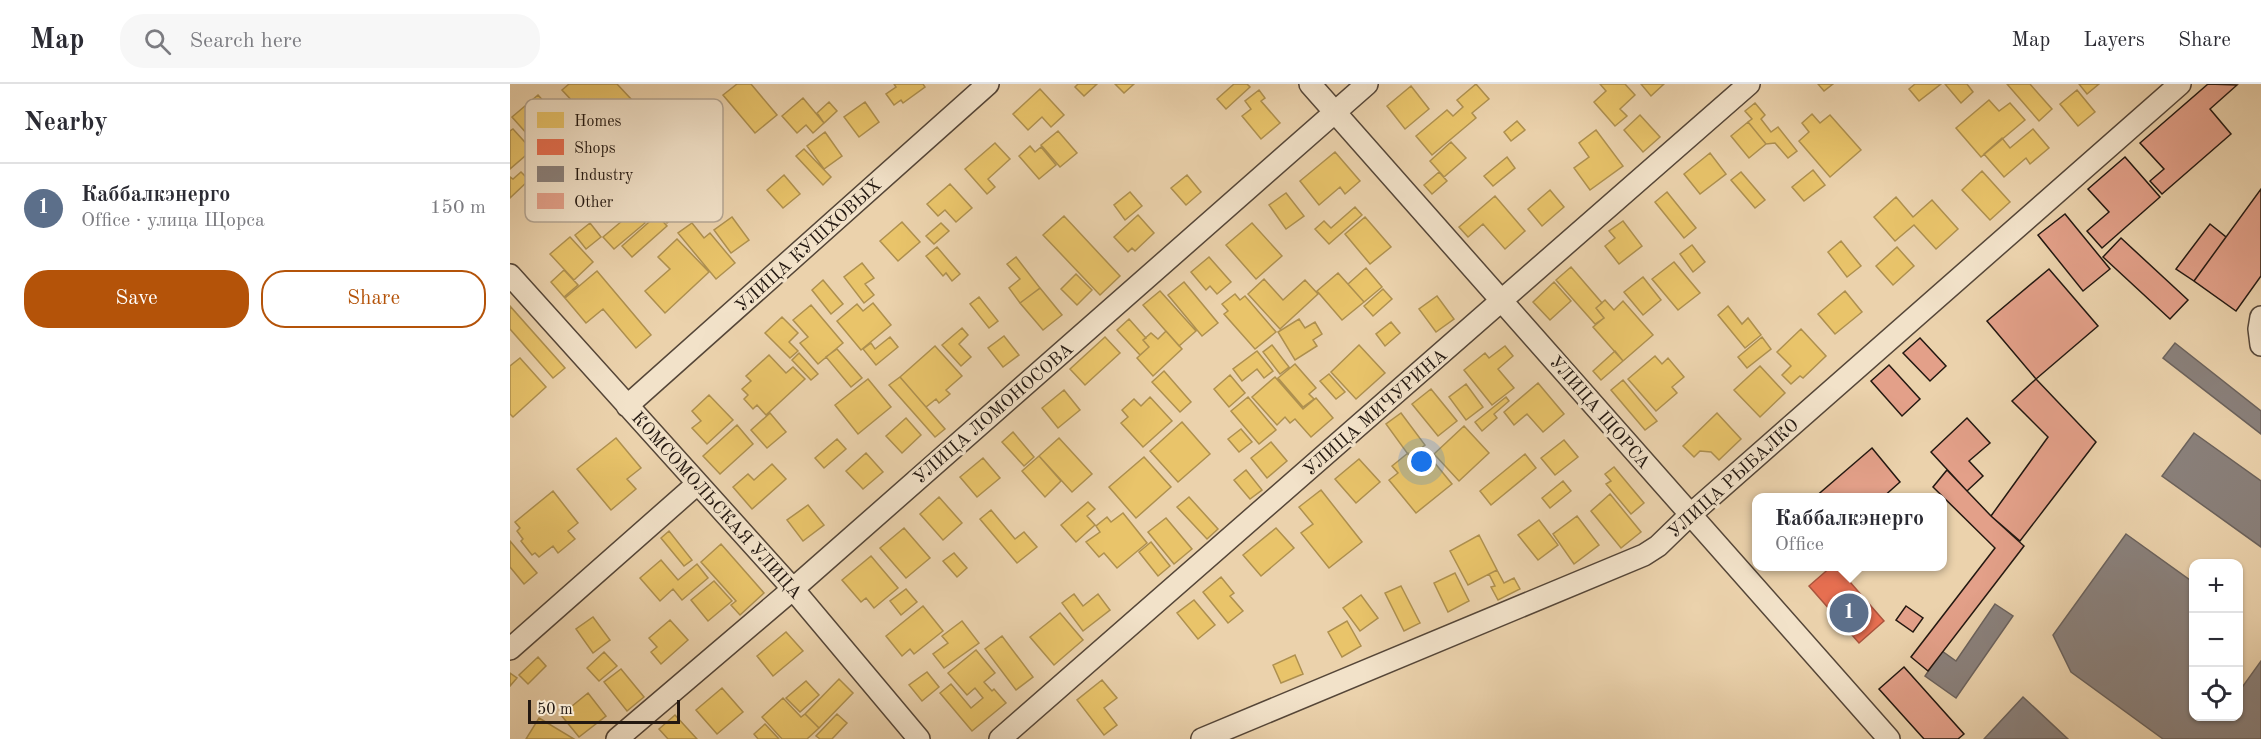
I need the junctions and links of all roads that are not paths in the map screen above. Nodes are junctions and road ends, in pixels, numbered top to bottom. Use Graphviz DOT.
graph roads {
  1 [pos="988,84"];
  2 [pos="1310,84"];
  3 [pos="1367,84"];
  4 [pos="1749,84"];
  5 [pos="2180,84"];
  6 [pos="1335,112"];
  7 [pos="510,275"];
  8 [pos="1503,300"];
  9 [pos="2261,317"];
  10 [pos="2261,345"];
  11 [pos="627,406"];
  12 [pos="697,484"];
  13 [pos="1690,514"];
  14 [pos="793,589"];
  15 [pos="510,649"];
  16 [pos="617,739"];
  17 [pos="919,739"];
  18 [pos="1000,739"];
  19 [pos="1202,739"];
  20 [pos="1889,739"];
  1 -- 11 [label="street, УЛИЦА КУШХОВЫХ"];
  2 -- 6 [label="street, УЛИЦА ЩОРСА"];
  3 -- 6 [label="street, УЛИЦА ЛОМОНОСОВА"];
  4 -- 8 [label="street, УЛИЦА МИЧУРИНА"];
  5 -- 13 [label="street, УЛИЦА РЫБАЛКО"];
  6 -- 8 [label="street, УЛИЦА ЩОРСА"];
  6 -- 14 [label="street, УЛИЦА ЛОМОНОСОВА"];
  7 -- 11 [label="street, КОМСОМОЛЬСКАЯ УЛИЦА"];
  8 -- 13 [label="street, УЛИЦА ЩОРСА"];
  8 -- 18 [label="street, УЛИЦА МИЧУРИНА"];
  9 -- 10 [label="street"];
  11 -- 12 [label="street, КОМСОМОЛЬСКАЯ УЛИЦА"];
  12 -- 14 [label="street, КОМСОМОЛЬСКАЯ УЛИЦА"];
  12 -- 15 [label="street"];
  13 -- 19 [label="street, УЛИЦА РЫБАЛКО"];
  13 -- 20 [label="street, УЛИЦА ЩОРСА"];
  14 -- 16 [label="street, УЛИЦА ЛОМОНОСОВА"];
  14 -- 17 [label="street, КОМСОМОЛЬСКАЯ УЛИЦА"];
}
